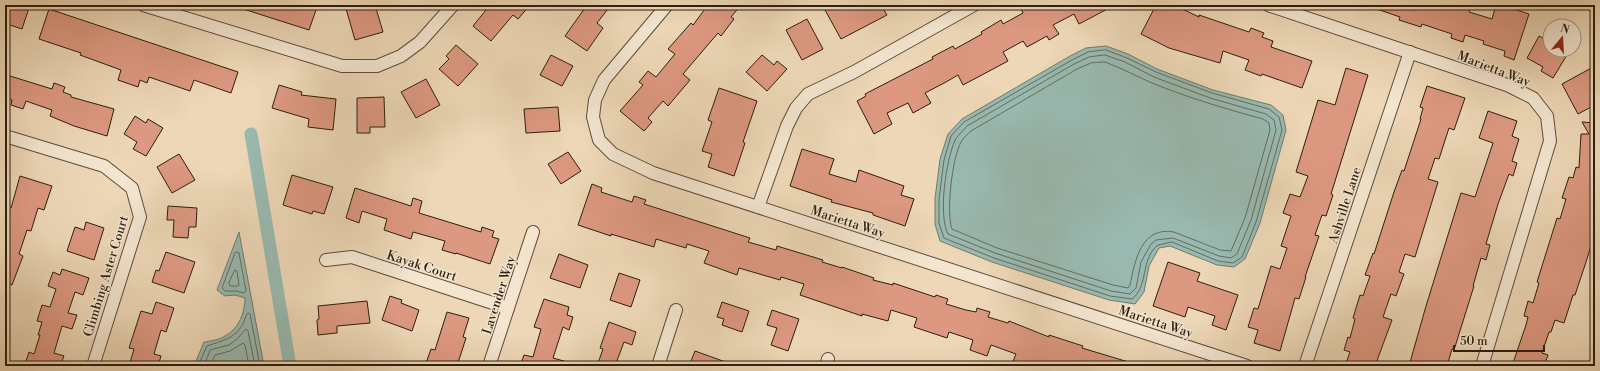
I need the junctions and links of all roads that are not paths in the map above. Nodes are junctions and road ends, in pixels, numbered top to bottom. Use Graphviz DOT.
graph roads {
  1 [pos="143,5"];
  2 [pos="453,5"];
  3 [pos="667,5"];
  4 [pos="974,5"];
  5 [pos="1268,5"];
  6 [pos="1410,52"];
  7 [pos="5,136"];
  8 [pos="758,207"];
  9 [pos="533,232"];
  10 [pos="326,260"];
  11 [pos="508,308"];
  12 [pos="676,310"];
  13 [pos="93,366"];
  14 [pos="489,366"];
  15 [pos="658,366"];
  16 [pos="1247,366"];
  17 [pos="1305,366"];
  18 [pos="1482,366"];
  1 -- 2 [label="street"];
  3 -- 8 [label="street, Marietta Way"];
  4 -- 8 [label="street"];
  5 -- 6 [label="street, Marietta Way"];
  6 -- 17 [label="street, Ashville Lane"];
  6 -- 18 [label="street, Marietta Way"];
  7 -- 13 [label="street, Climbing Aster Court"];
  8 -- 16 [label="street, Marietta Way"];
  9 -- 11 [label="street, Lavender Way"];
  10 -- 11 [label="street, Kayak Court"];
  11 -- 14 [label="street, Lavender Way"];
  12 -- 15 [label="street"];
}
